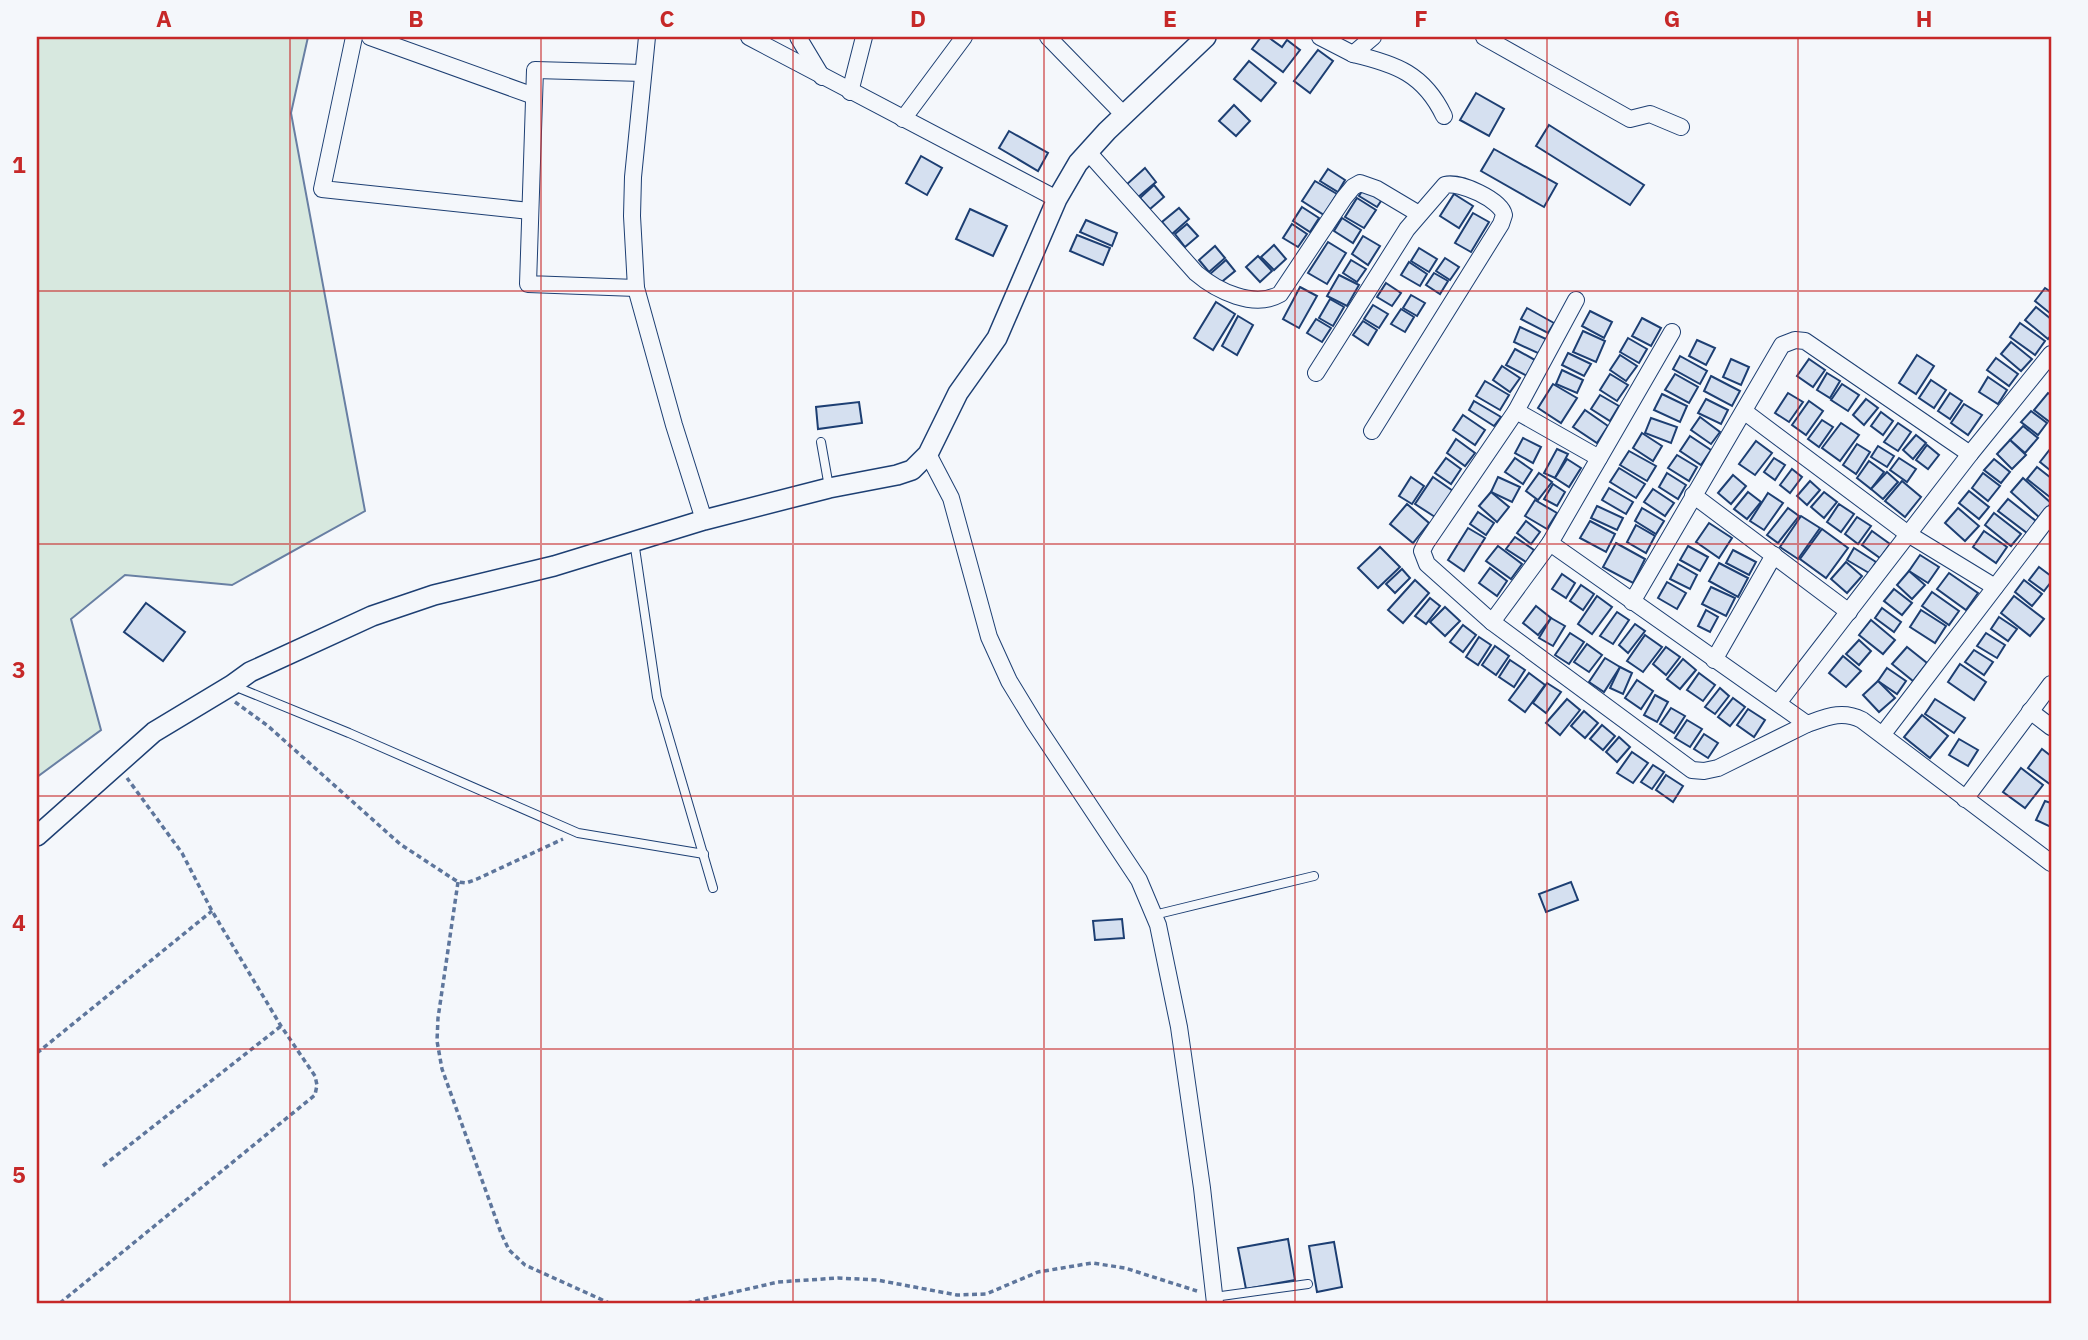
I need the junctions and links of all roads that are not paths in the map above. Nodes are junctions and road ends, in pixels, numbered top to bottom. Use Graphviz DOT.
graph roads {
  1 [pos="354,37"];
  2 [pos="370,37"];
  3 [pos="647,37"];
  4 [pos="748,37"];
  5 [pos="798,37"];
  6 [pos="864,37"];
  7 [pos="964,37"];
  8 [pos="1048,37"];
  9 [pos="1206,37"];
  10 [pos="1320,37"];
  11 [pos="1373,37"];
  12 [pos="1484,37"];
  13 [pos="1353,54"];
  14 [pos="643,73"];
  15 [pos="822,77"];
  16 [pos="850,92"];
  17 [pos="534,96"];
  18 [pos="1124,115"];
  19 [pos="1444,116"];
  20 [pos="903,120"];
  21 [pos="1681,127"];
  22 [pos="1087,152"];
  23 [pos="1057,199"];
  24 [pos="530,211"];
  25 [pos="1419,214"];
  26 [pos="636,288"];
  27 [pos="1576,300"];
  28 [pos="1672,332"];
  29 [pos="2051,354"];
  30 [pos="1316,373"];
  31 [pos="1516,411"];
  32 [pos="1745,412"];
  33 [pos="1372,431"];
  34 [pos="821,442"];
  35 [pos="1970,453"];
  36 [pos="928,454"];
  37 [pos="1600,458"];
  38 [pos="829,488"];
  39 [pos="1693,495"];
  40 [pos="2051,513"];
  41 [pos="704,520"];
  42 [pos="1908,534"];
  43 [pos="634,541"];
  44 [pos="1550,543"];
  45 [pos="1773,555"];
  46 [pos="1995,587"];
  47 [pos="1632,602"];
  48 [pos="1849,612"];
  49 [pos="1492,622"];
  50 [pos="1714,660"];
  51 [pos="2051,684"];
  52 [pos="226,688"];
  53 [pos="1778,704"];
  54 [pos="2030,711"];
  55 [pos="1807,723"];
  56 [pos="2051,727"];
  57 [pos="1883,734"];
  58 [pos="1965,799"];
  59 [pos="37,836"];
  60 [pos="704,854"];
  61 [pos="2051,863"];
  62 [pos="1314,876"];
  63 [pos="713,888"];
  64 [pos="1154,915"];
  65 [pos="1308,1284"];
  66 [pos="1214,1300"];
  1 -- 24 [label="street"];
  2 -- 17 [label="street"];
  3 -- 14 [label="street"];
  4 -- 15 [label="street"];
  5 -- 15 [label="street"];
  6 -- 16 [label="street"];
  7 -- 20 [label="street"];
  8 -- 18 [label="street"];
  9 -- 18 [label="street"];
  10 -- 13 [label="street"];
  11 -- 13 [label="street"];
  12 -- 21 [label="street"];
  13 -- 19 [label="street"];
  14 -- 17 [label="street"];
  14 -- 26 [label="street"];
  15 -- 16 [label="street"];
  16 -- 20 [label="street"];
  17 -- 24 [label="street"];
  18 -- 22 [label="street"];
  20 -- 23 [label="street"];
  22 -- 23 [label="street"];
  22 -- 25 [label="street"];
  23 -- 36 [label="street"];
  24 -- 26 [label="street"];
  25 -- 30 [label="street"];
  25 -- 33 [label="street"];
  26 -- 41 [label="street"];
  27 -- 31 [label="street"];
  28 -- 37 [label="street"];
  29 -- 35 [label="street"];
  31 -- 37 [label="street"];
  31 -- 49 [label="street"];
  32 -- 35 [label="street"];
  32 -- 39 [label="street"];
  32 -- 42 [label="street"];
  34 -- 38 [label="lane"];
  35 -- 42 [label="street"];
  36 -- 38 [label="street"];
  36 -- 64 [label="street"];
  37 -- 44 [label="street"];
  38 -- 41 [label="street"];
  39 -- 45 [label="street"];
  39 -- 47 [label="street"];
  40 -- 46 [label="street"];
  41 -- 43 [label="street"];
  42 -- 46 [label="street"];
  42 -- 48 [label="street"];
  43 -- 52 [label="street"];
  43 -- 60 [label="lane"];
  44 -- 47 [label="street"];
  44 -- 49 [label="street"];
  45 -- 48 [label="street"];
  45 -- 50 [label="street"];
  46 -- 57 [label="street"];
  47 -- 50 [label="street"];
  48 -- 53 [label="street"];
  49 -- 55 [label="street"];
  50 -- 53 [label="street"];
  51 -- 54 [label="street"];
  52 -- 59 [label="street"];
  52 -- 60 [label="lane"];
  53 -- 55 [label="street"];
  54 -- 56 [label="street"];
  54 -- 58 [label="street"];
  55 -- 57 [label="street"];
  57 -- 58 [label="street"];
  58 -- 61 [label="street"];
  60 -- 63 [label="lane"];
  62 -- 64 [label="lane"];
  64 -- 66 [label="street"];
  65 -- 66 [label="lane"];
}
